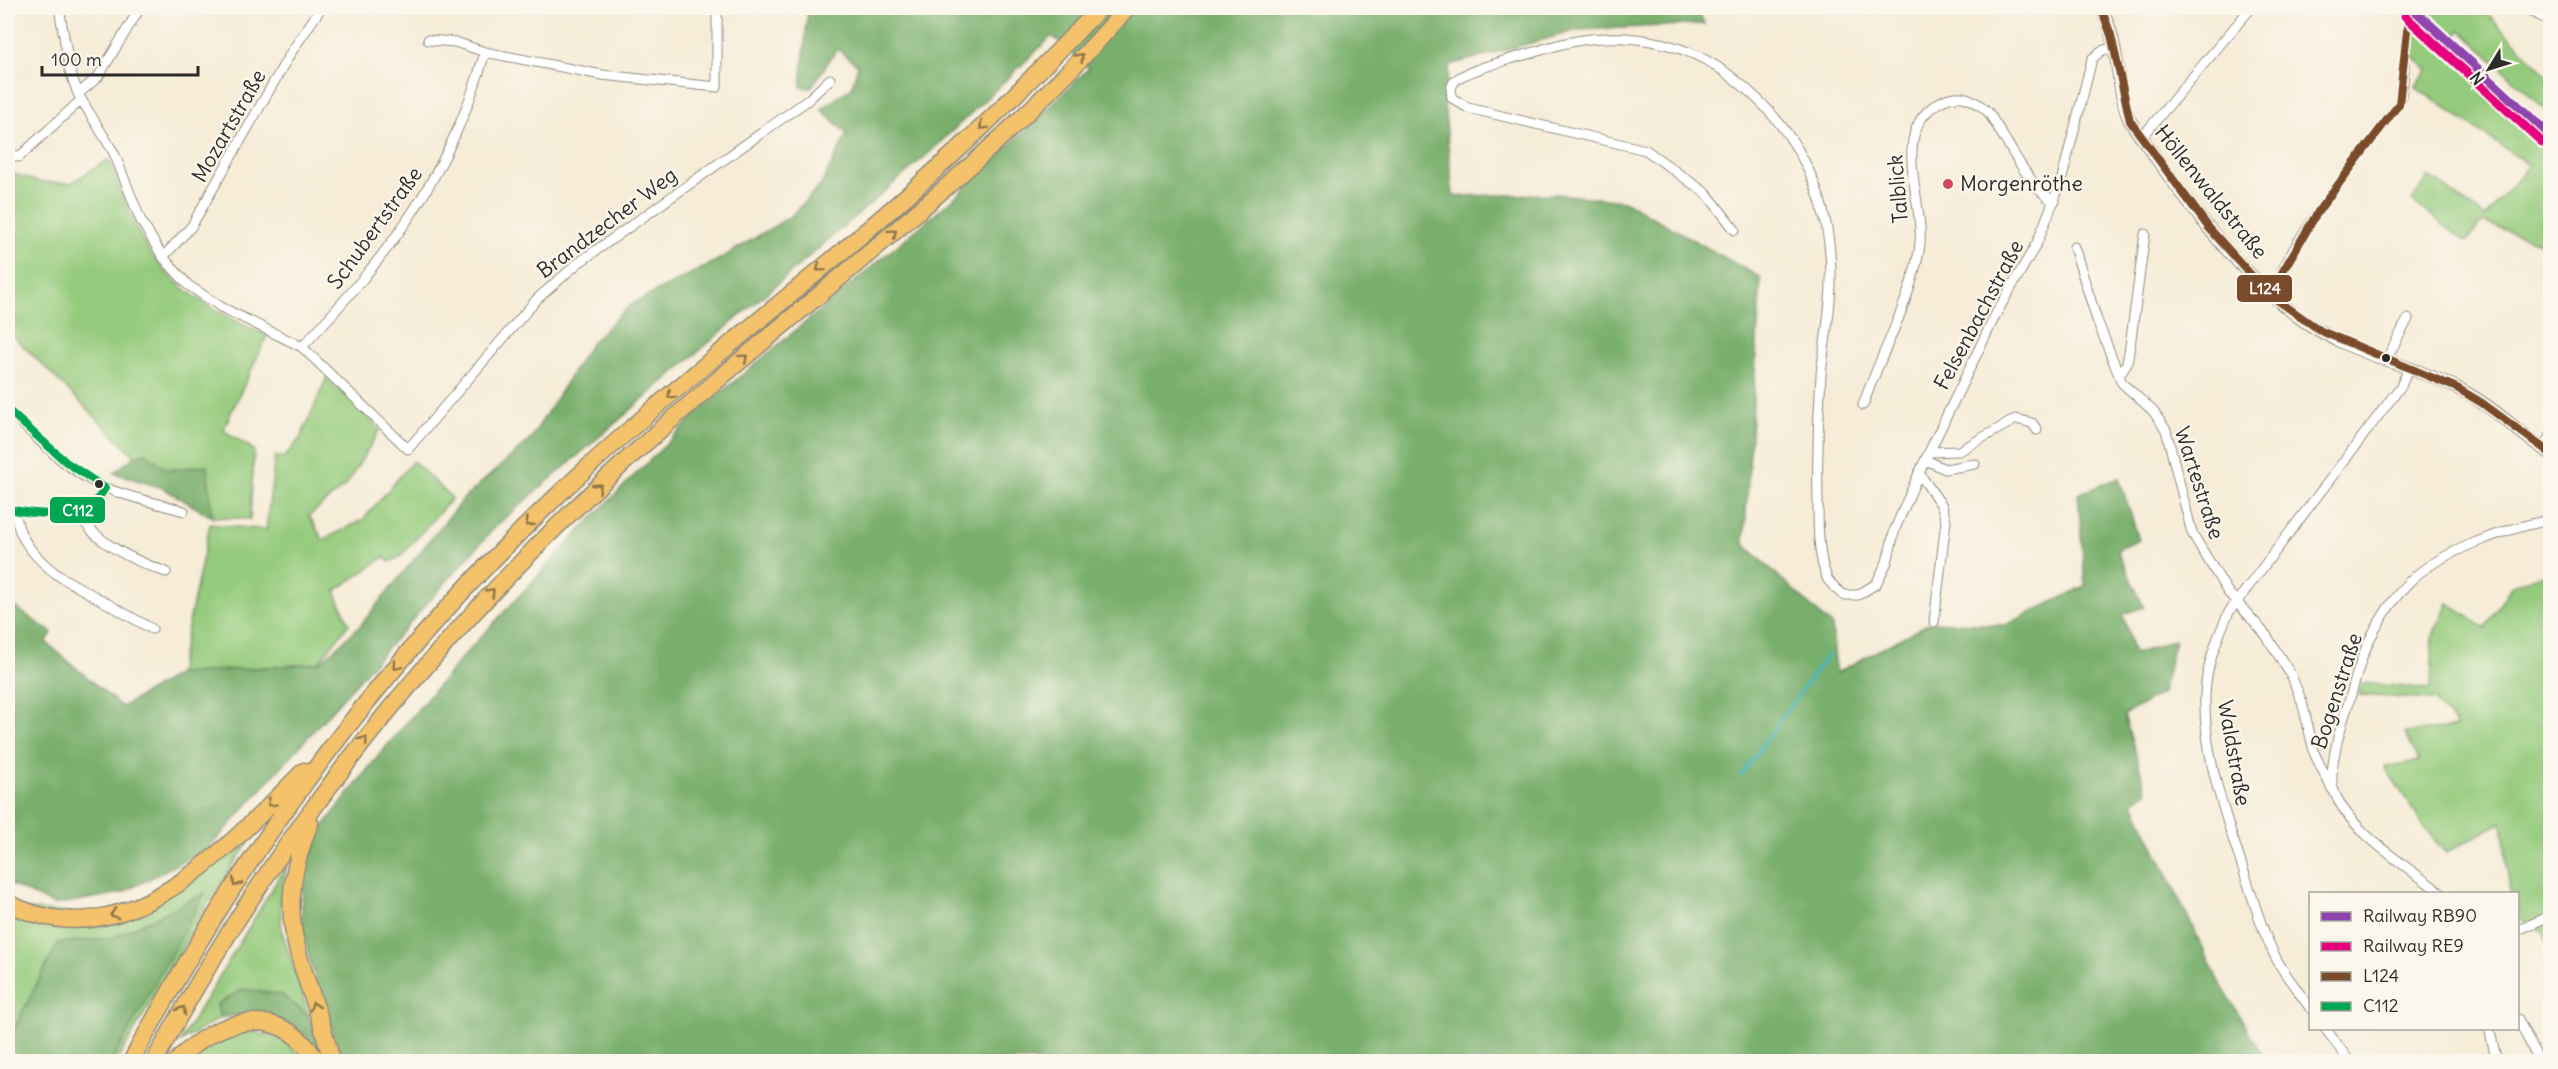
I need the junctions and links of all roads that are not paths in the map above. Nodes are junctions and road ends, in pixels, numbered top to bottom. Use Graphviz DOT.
graph roads {
  1 [pos="59,8"];
  2 [pos="140,8"];
  3 [pos="321,8"];
  4 [pos="717,8"];
  5 [pos="1100,8"];
  6 [pos="1127,8"];
  7 [pos="2100,8"];
  8 [pos="2251,8"];
  9 [pos="2414,8"];
  10 [pos="2525,8"];
  11 [pos="2550,21"];
  12 [pos="428,40"];
  13 [pos="2114,46"];
  14 [pos="485,52"];
  15 [pos="830,79"];
  16 [pos="80,97"];
  17 [pos="2142,137"];
  18 [pos="8,146"];
  19 [pos="2055,201"];
  20 [pos="1735,230"];
  21 [pos="2145,234"];
  22 [pos="2074,247"];
  23 [pos="162,257"];
  24 [pos="2270,293"];
  25 [pos="2408,319"];
  26 [pos="302,346"];
  27 [pos="2386,360"];
  28 [pos="2409,368"];
  29 [pos="2119,375"];
  30 [pos="1863,405"];
  31 [pos="8,410"];
  32 [pos="2037,430"];
  33 [pos="2550,437"];
  34 [pos="2546,450"];
  35 [pos="1928,456"];
  36 [pos="1975,464"];
  37 [pos="1919,473"];
  38 [pos="105,488"];
  39 [pos="12,510"];
  40 [pos="79,511"];
  41 [pos="184,511"];
  42 [pos="2550,519"];
  43 [pos="166,572"];
  44 [pos="2237,601"];
  45 [pos="1934,622"];
  46 [pos="152,629"];
  47 [pos="342,733"];
  48 [pos="329,786"];
  49 [pos="2332,789"];
  50 [pos="2440,892"];
  51 [pos="8,903"];
  52 [pos="2546,918"];
  53 [pos="2519,929"];
  54 [pos="2309,1007"];
  55 [pos="2519,1022"];
  56 [pos="2326,1030"];
  57 [pos="2490,1030"];
  58 [pos="2538,1059"];
  59 [pos="131,1062"];
  60 [pos="154,1062"];
  61 [pos="176,1062"];
  62 [pos="317,1062"];
  63 [pos="332,1062"];
  64 [pos="2350,1062"];
  65 [pos="2497,1062"];
  1 -- 16 [label="street"];
  2 -- 16 [label="street"];
  3 -- 23 [label="street, Mozartstraße"];
  4 -- 14 [label="street"];
  5 -- 47 [label="highway, one-way"];
  48 -- 6 [label="highway, one-way"];
  7 -- 13 [label="street, Höllenwaldstraße"];
  8 -- 17 [label="street"];
  9 -- 24 [label="street"];
  10 -- 11 [label="street"];
  12 -- 14 [label="street"];
  13 -- 17 [label="street, Höllenwaldstraße"];
  13 -- 19 [label="street, Felsenbachstraße"];
  14 -- 26 [label="street, Schubertstraße"];
  15 -- 26 [label="street, Brandzecher Weg"];
  16 -- 18 [label="street"];
  16 -- 23 [label="street"];
  17 -- 24 [label="street, Höllenwaldstraße"];
  19 -- 30 [label="street, Talblick"];
  19 -- 35 [label="street, Felsenbachstraße"];
  20 -- 37 [label="street, Felsenbachstraße"];
  21 -- 29 [label="street"];
  22 -- 29 [label="street, Wartestraße"];
  23 -- 26 [label="street"];
  24 -- 27 [label="street, Höllenwaldstraße"];
  25 -- 27 [label="street"];
  27 -- 28 [label="street, Höllenwaldstraße"];
  28 -- 34 [label="street, Höllenwaldstraße"];
  28 -- 44 [label="street, Waldstraße"];
  29 -- 44 [label="street, Wartestraße"];
  31 -- 38 [label="street"];
  32 -- 35 [label="street"];
  33 -- 34 [label="street"];
  35 -- 36 [label="street"];
  35 -- 37 [label="street, Felsenbachstraße"];
  37 -- 45 [label="street"];
  38 -- 40 [label="street"];
  38 -- 41 [label="street"];
  39 -- 40 [label="street"];
  39 -- 46 [label="street"];
  40 -- 43 [label="street"];
  42 -- 49 [label="street, Bogenstraße"];
  44 -- 49 [label="street, Wartestraße"];
  44 -- 54 [label="street, Waldstraße"];
  47 -- 51 [label="highway, one-way"];
  47 -- 59 [label="highway, one-way"];
  60 -- 48 [label="highway, one-way"];
  63 -- 48 [label="highway, one-way"];
  49 -- 50 [label="street"];
  52 -- 53 [label="street"];
  55 -- 58 [label="street"];
  56 -- 64 [label="street"];
  57 -- 65 [label="street"];
  61 -- 62 [label="highway"];
}
